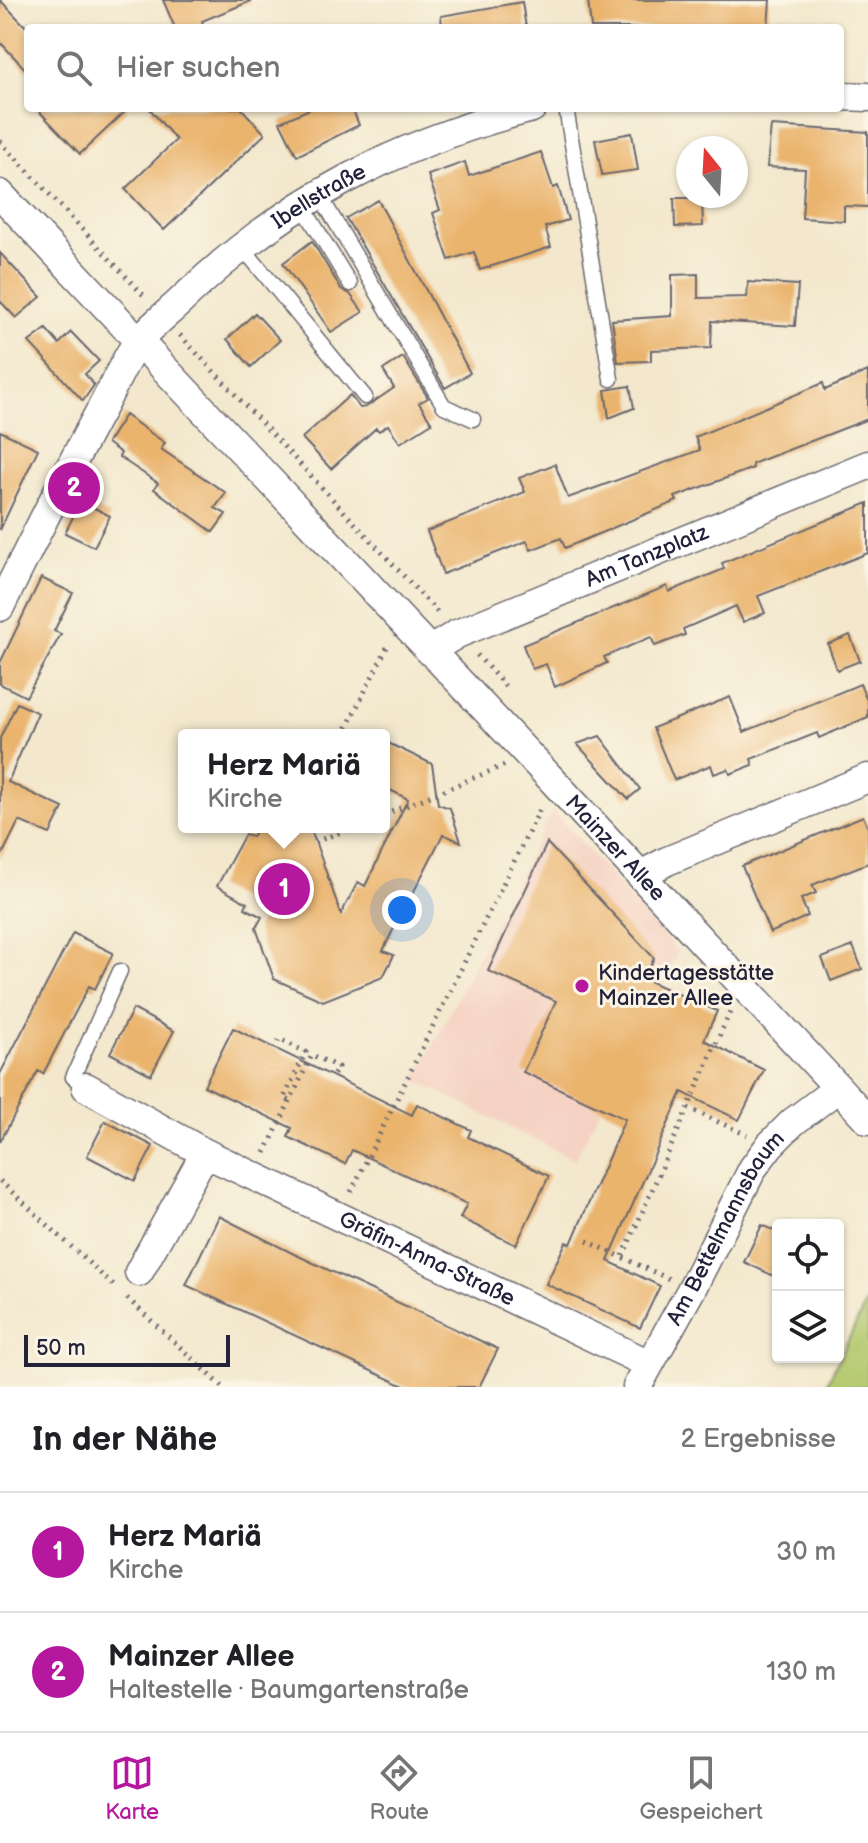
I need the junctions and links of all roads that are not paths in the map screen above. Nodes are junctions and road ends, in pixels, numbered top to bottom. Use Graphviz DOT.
graph roads {
  1 [pos="844,96"];
  2 [pos="868,97"];
  3 [pos="519,112"];
  4 [pos="567,112"];
  5 [pos="0,194"];
  6 [pos="310,199"];
  7 [pos="243,248"];
  8 [pos="350,284"];
  9 [pos="138,343"];
  10 [pos="611,379"];
  11 [pos="365,397"];
  12 [pos="473,419"];
  13 [pos="868,465"];
  14 [pos="0,607"];
  15 [pos="429,651"];
  16 [pos="868,778"];
  17 [pos="641,875"];
  18 [pos="120,971"];
  19 [pos="86,1087"];
  20 [pos="838,1088"];
  21 [pos="868,1120"];
  22 [pos="205,1153"];
  23 [pos="139,1272"];
  24 [pos="643,1376"];
  1 -- 2 [label="street"];
  3 -- 6 [label="street, Ibellstraße"];
  4 -- 10 [label="lane"];
  5 -- 9 [label="street, Mainzer Allee"];
  6 -- 7 [label="street, Ibellstraße"];
  6 -- 8 [label="lane"];
  6 -- 12 [label="lane"];
  7 -- 9 [label="street, Ibellstraße"];
  7 -- 11 [label="lane"];
  9 -- 14 [label="street, Ibellstraße"];
  9 -- 15 [label="street, Mainzer Allee"];
  13 -- 15 [label="street, Am Tanzplatz"];
  15 -- 17 [label="street, Mainzer Allee"];
  16 -- 17 [label="street"];
  17 -- 20 [label="street, Mainzer Allee"];
  18 -- 19 [label="lane"];
  19 -- 22 [label="street, Gräfin-Anna-Straße"];
  20 -- 21 [label="street, Mainzer Allee"];
  20 -- 24 [label="street, Am Bettelmannsbaum"];
  22 -- 23 [label="street"];
  22 -- 24 [label="street, Gräfin-Anna-Straße"];
}
